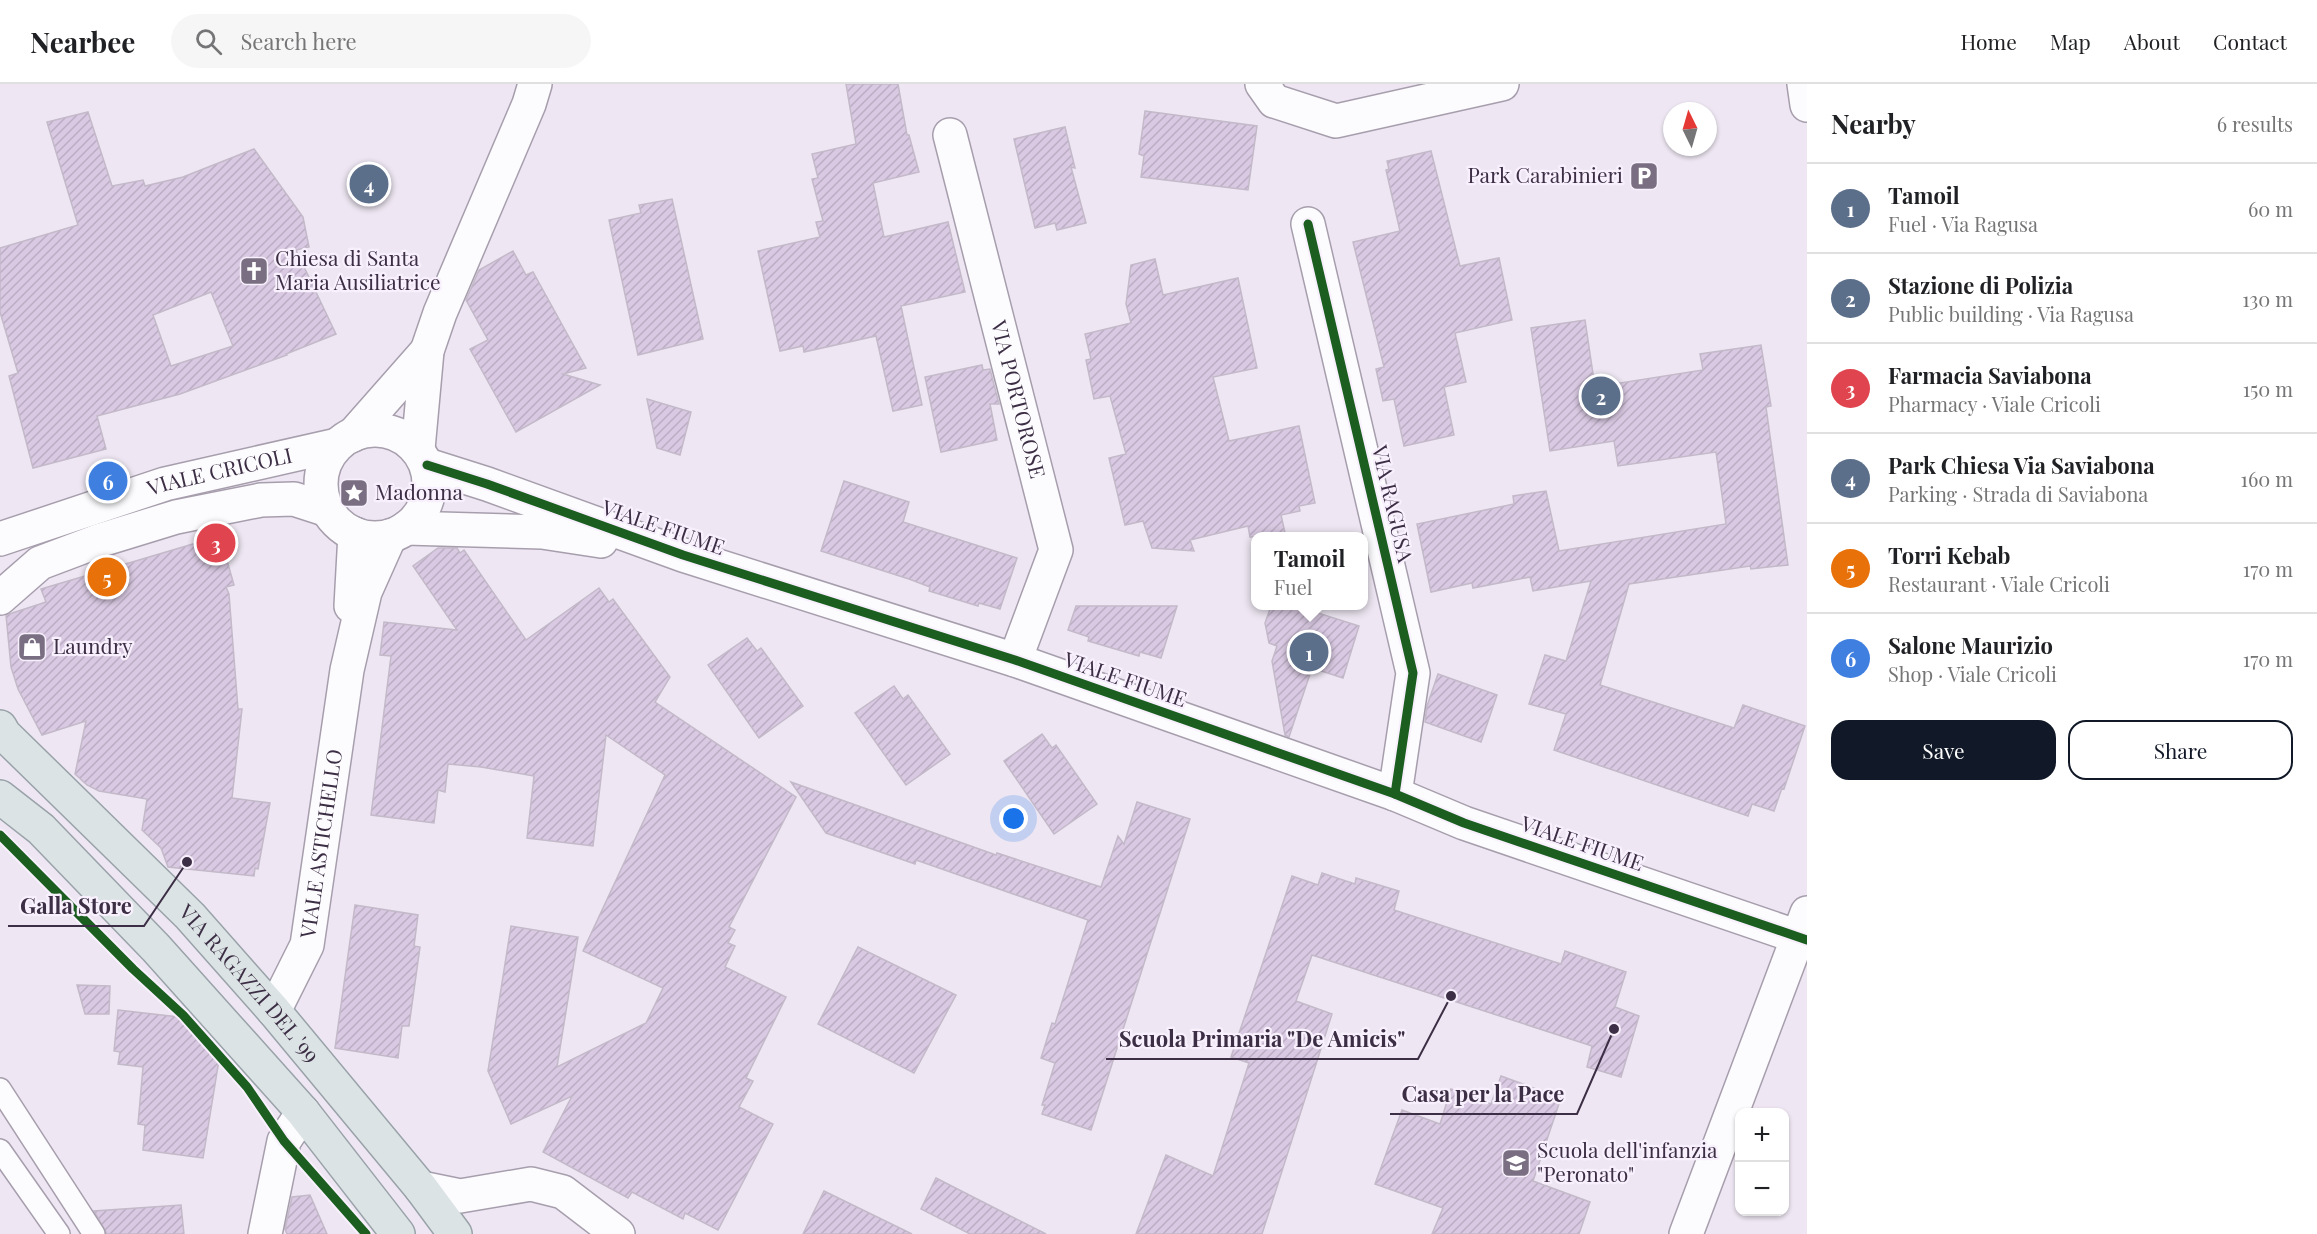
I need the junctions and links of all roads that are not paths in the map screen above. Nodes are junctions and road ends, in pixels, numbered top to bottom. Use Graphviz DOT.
graph roads {
  1 [pos="535,84"];
  2 [pos="1262,84"];
  3 [pos="1502,84"];
  4 [pos="1804,84"];
  5 [pos="1807,105"];
  6 [pos="950,135"];
  7 [pos="1308,224"];
  8 [pos="427,351"];
  9 [pos="345,440"];
  10 [pos="422,457"];
  11 [pos="328,510"];
  12 [pos="398,532"];
  13 [pos="355,534"];
  14 [pos="0,540"];
  15 [pos="683,555"];
  16 [pos="0,598"];
  17 [pos="1015,660"];
  18 [pos="347,670"];
  19 [pos="0,727"];
  20 [pos="1395,794"];
  21 [pos="0,797"];
  22 [pos="1804,930"];
  23 [pos="273,1011"];
  24 [pos="0,1089"];
  25 [pos="303,1112"];
  26 [pos="0,1150"];
  27 [pos="421,1188"];
  28 [pos="58,1234"];
  29 [pos="94,1234"];
  30 [pos="265,1234"];
  31 [pos="398,1234"];
  32 [pos="455,1234"];
  33 [pos="618,1234"];
  34 [pos="1686,1234"];
  1 -- 8 [label="street"];
  2 -- 3 [label="street"];
  4 -- 5 [label="street"];
  6 -- 17 [label="street, VIA PORTOROSE"];
  7 -- 20 [label="street, VIA RAGUSA"];
  8 -- 9 [label="street"];
  8 -- 10 [label="street"];
  9 -- 10 [label="street"];
  9 -- 11 [label="street"];
  9 -- 14 [label="street, VIALE CRICOLI"];
  10 -- 12 [label="street"];
  10 -- 15 [label="street, VIALE FIUME"];
  11 -- 13 [label="street"];
  11 -- 16 [label="street, VIALE CRICOLI"];
  12 -- 13 [label="street"];
  12 -- 15 [label="street, VIALE FIUME"];
  12 -- 18 [label="street, VIALE ASTICHELLO"];
  13 -- 18 [label="street, VIALE ASTICHELLO"];
  15 -- 17 [label="street, VIALE FIUME"];
  17 -- 20 [label="street, VIALE FIUME"];
  18 -- 23 [label="street, VIALE ASTICHELLO"];
  19 -- 23 [label="main road, VIA RAGAZZI DEL '99"];
  20 -- 22 [label="street, VIALE FIUME"];
  21 -- 25 [label="main road, VIA RAGAZZI DEL '99"];
  22 -- 34 [label="street"];
  23 -- 27 [label="main road, VIA RAGAZZI DEL '99"];
  24 -- 29 [label="lane"];
  25 -- 30 [label="street"];
  25 -- 31 [label="main road, VIA RAGAZZI DEL '99"];
  26 -- 28 [label="lane"];
  27 -- 32 [label="main road, VIA RAGAZZI DEL '99"];
  27 -- 33 [label="street"];
}
